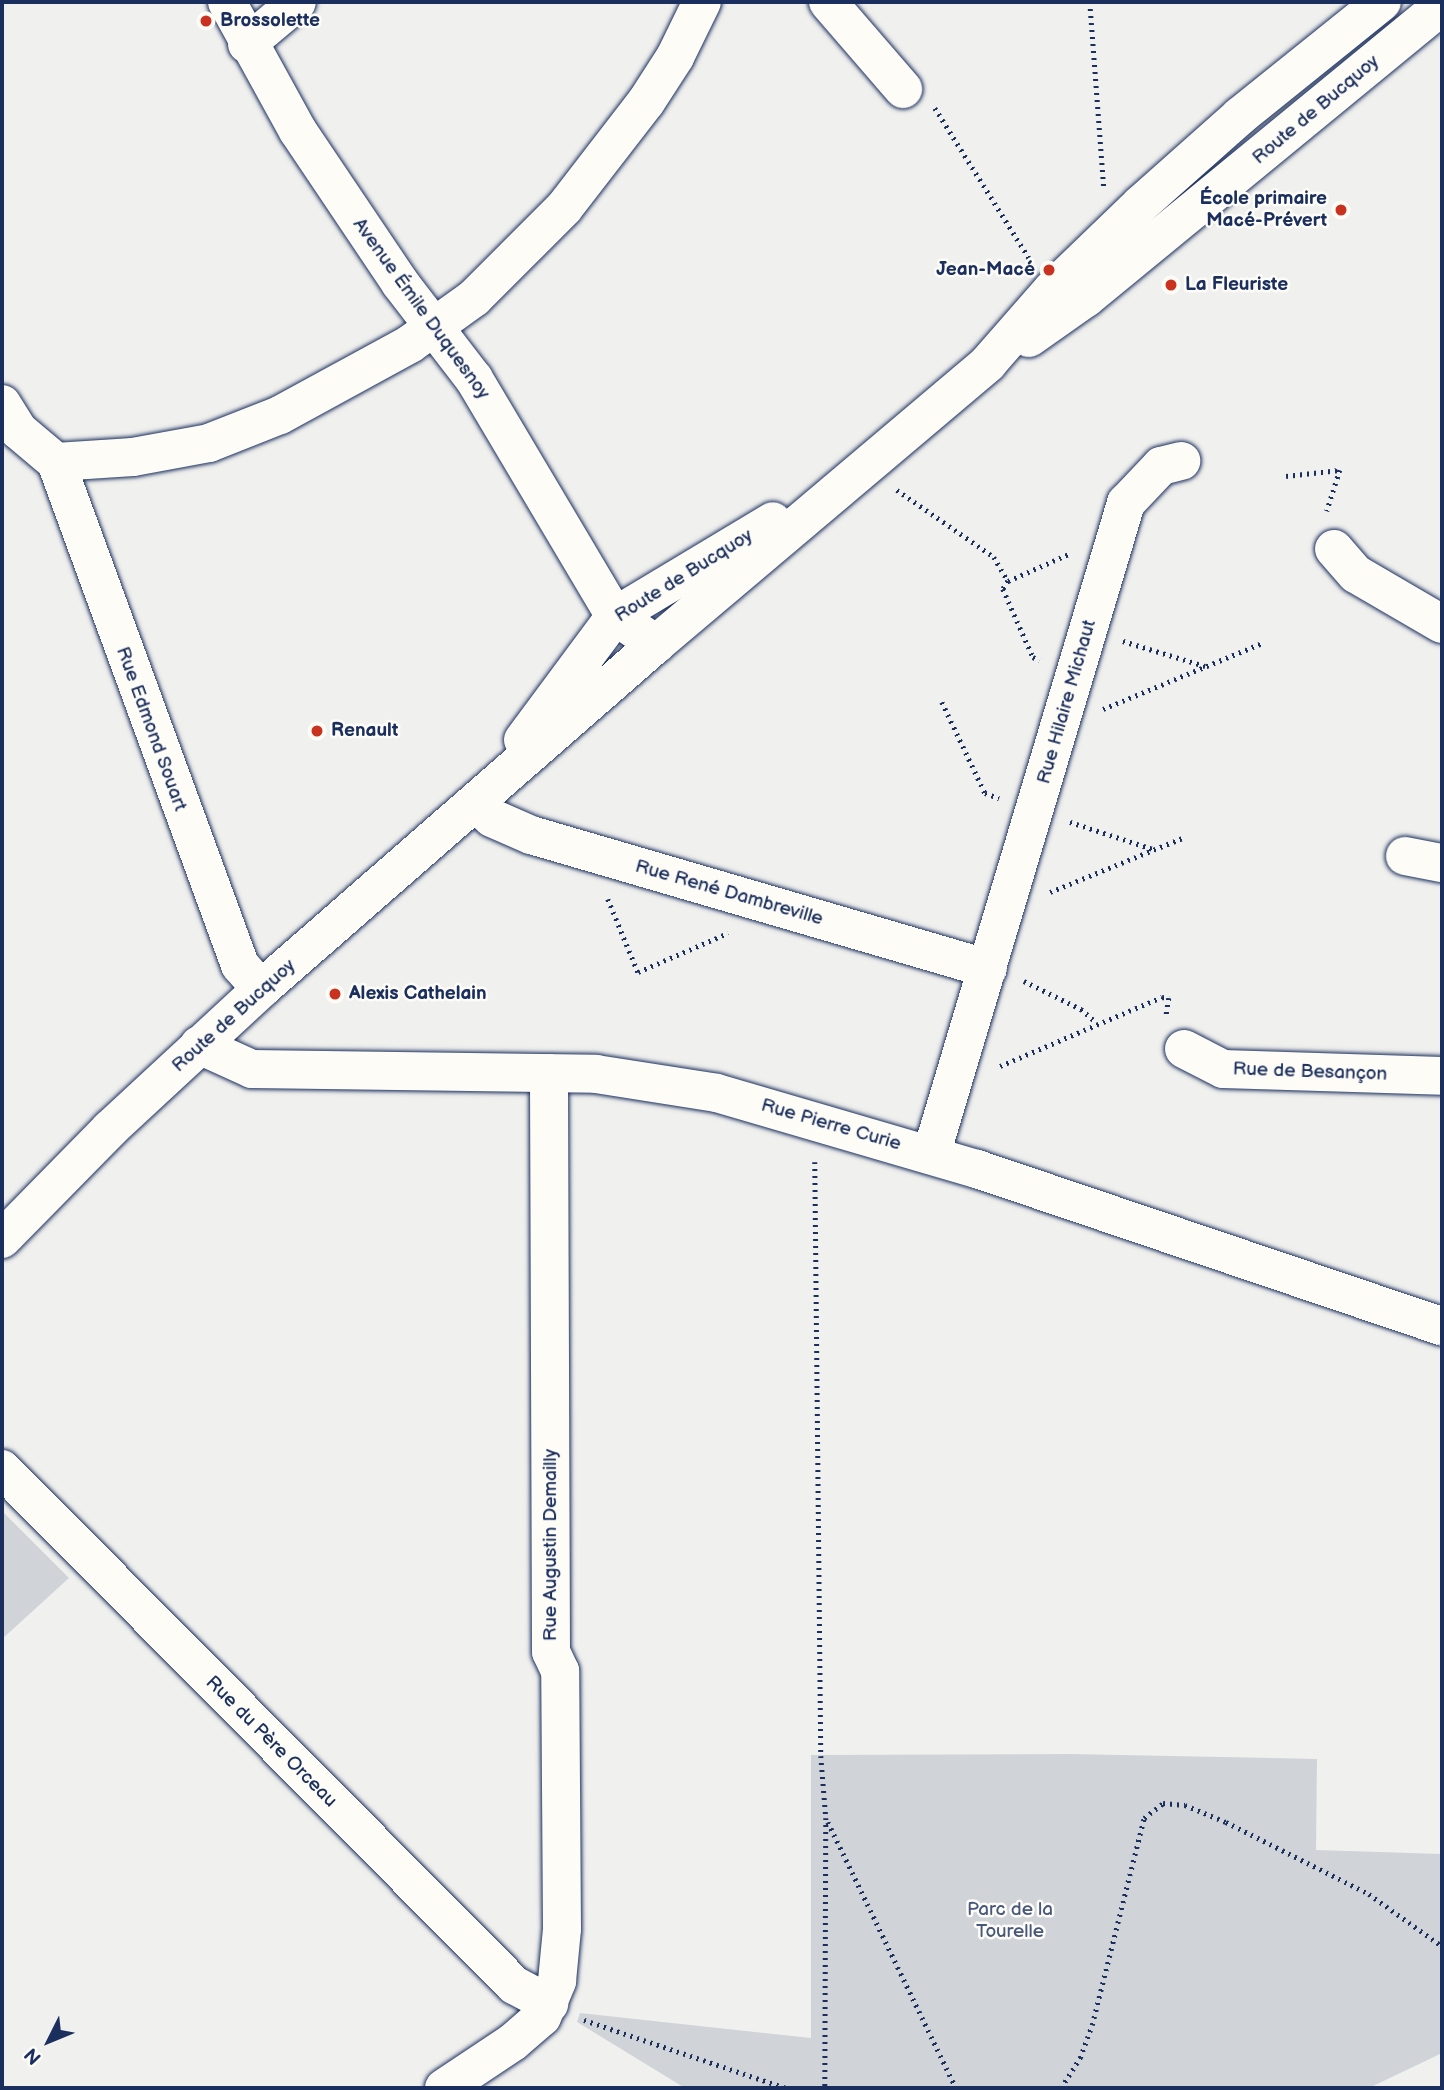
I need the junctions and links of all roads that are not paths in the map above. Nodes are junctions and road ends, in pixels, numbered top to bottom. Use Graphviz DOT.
graph roads {
  1 [pos="227,2"];
  2 [pos="297,2"];
  3 [pos="702,2"];
  4 [pos="828,2"];
  5 [pos="1382,2"];
  6 [pos="1442,6"];
  7 [pos="247,44"];
  8 [pos="903,89"];
  9 [pos="435,329"];
  10 [pos="988,363"];
  11 [pos="2,404"];
  12 [pos="880,457"];
  13 [pos="1181,461"];
  14 [pos="56,462"];
  15 [pos="1334,549"];
  16 [pos="615,616"];
  17 [pos="1442,624"];
  18 [pos="656,644"];
  19 [pos="576,715"];
  20 [pos="476,804"];
  21 [pos="1405,856"];
  22 [pos="1442,863"];
  23 [pos="988,970"];
  24 [pos="261,989"];
  25 [pos="199,1045"];
  26 [pos="1184,1049"];
  27 [pos="549,1073"];
  28 [pos="1442,1076"];
  29 [pos="931,1155"];
  30 [pos="7,1225"];
  31 [pos="1442,1326"];
  32 [pos="2,1469"];
  33 [pos="549,2004"];
  34 [pos="444,2088"];
  1 -- 7 [label="street, Avenue Émile Duquesnoy"];
  2 -- 7 [label="street"];
  3 -- 9 [label="street"];
  4 -- 8 [label="street"];
  5 -- 10 [label="street, Route de Bucquoy"];
  6 -- 10 [label="street, Route de Bucquoy"];
  7 -- 9 [label="street, Avenue Émile Duquesnoy"];
  9 -- 14 [label="street"];
  9 -- 16 [label="street, Avenue Émile Duquesnoy"];
  10 -- 12 [label="street, Route de Bucquoy"];
  11 -- 14 [label="street, Rue Edmond Souart"];
  12 -- 16 [label="street, Route de Bucquoy"];
  12 -- 18 [label="street, Route de Bucquoy"];
  13 -- 23 [label="street, Rue Hilaire Michaut"];
  14 -- 24 [label="street, Rue Edmond Souart"];
  15 -- 17 [label="street"];
  16 -- 18 [label="street"];
  16 -- 19 [label="street"];
  16 -- 20 [label="street, Route de Bucquoy"];
  18 -- 19 [label="street, Route de Bucquoy"];
  19 -- 20 [label="street, Route de Bucquoy"];
  20 -- 23 [label="street, Rue René Dambreville"];
  20 -- 24 [label="street, Route de Bucquoy"];
  21 -- 22 [label="street"];
  23 -- 29 [label="street, Rue Hilaire Michaut"];
  24 -- 25 [label="street, Route de Bucquoy"];
  25 -- 27 [label="street, Rue Pierre Curie"];
  25 -- 30 [label="street, Route de Bucquoy"];
  26 -- 28 [label="street, Rue de Besançon"];
  27 -- 29 [label="street, Rue Pierre Curie"];
  27 -- 33 [label="street, Rue Augustin Demailly"];
  29 -- 31 [label="street, Rue Pierre Curie"];
  32 -- 33 [label="street, Rue du Père Orceau"];
  33 -- 34 [label="street, Rue Augustin Demailly"];
}
